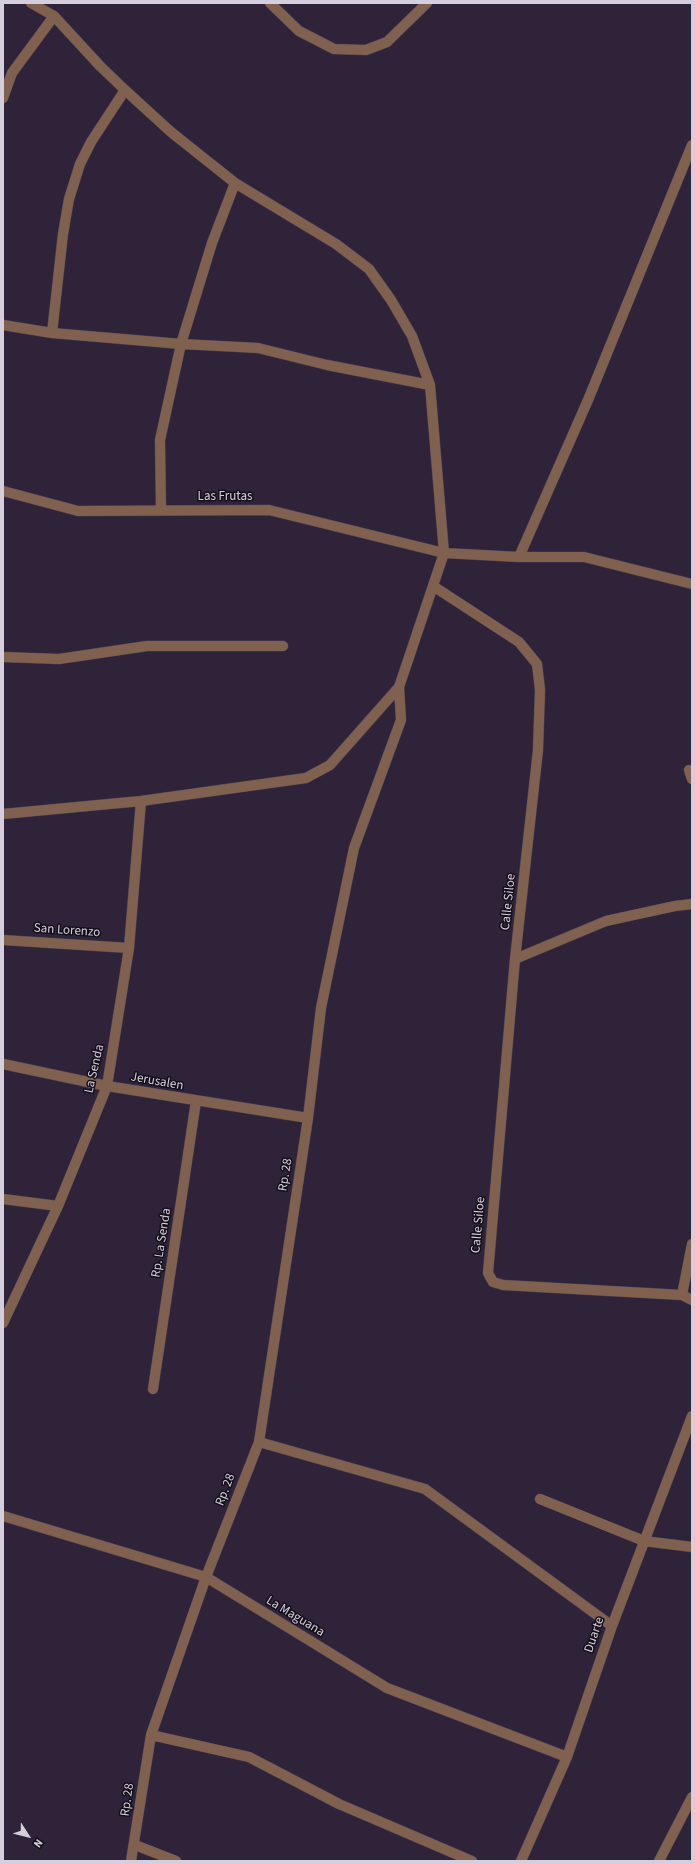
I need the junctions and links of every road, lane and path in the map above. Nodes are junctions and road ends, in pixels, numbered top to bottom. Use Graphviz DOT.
graph roads {
  1 [pos="31,3"];
  2 [pos="270,3"];
  3 [pos="427,3"];
  4 [pos="54,16"];
  5 [pos="125,90"];
  6 [pos="3,98"];
  7 [pos="692,145"];
  8 [pos="235,183"];
  9 [pos="3,325"];
  10 [pos="52,334"];
  11 [pos="181,344"];
  12 [pos="430,385"];
  13 [pos="3,491"];
  14 [pos="161,510"];
  15 [pos="444,554"];
  16 [pos="519,558"];
  17 [pos="692,584"];
  18 [pos="433,586"];
  19 [pos="283,646"];
  20 [pos="3,657"];
  21 [pos="400,687"];
  22 [pos="141,801"];
  23 [pos="3,814"];
  24 [pos="692,904"];
  25 [pos="3,940"];
  26 [pos="129,948"];
  27 [pos="516,959"];
  28 [pos="3,1064"];
  29 [pos="107,1086"];
  30 [pos="196,1101"];
  31 [pos="308,1118"];
  32 [pos="3,1199"];
  33 [pos="58,1206"];
  34 [pos="692,1244"];
  35 [pos="682,1295"];
  36 [pos="692,1300"];
  37 [pos="3,1323"];
  38 [pos="153,1389"];
  39 [pos="692,1416"];
  40 [pos="259,1442"];
  41 [pos="540,1499"];
  42 [pos="3,1516"];
  43 [pos="644,1541"];
  44 [pos="692,1547"];
  45 [pos="206,1578"];
  46 [pos="612,1626"];
  47 [pos="151,1735"];
  48 [pos="567,1756"];
  49 [pos="692,1797"];
  50 [pos="135,1845"];
  51 [pos="131,1861"];
  52 [pos="176,1861"];
  53 [pos="472,1861"];
  54 [pos="521,1861"];
  55 [pos="659,1861"];
  1 -- 4 [label="street"];
  2 -- 3 [label="street"];
  4 -- 5 [label="street"];
  4 -- 6 [label="street"];
  5 -- 8 [label="street"];
  5 -- 10 [label="street"];
  7 -- 16 [label="street"];
  8 -- 11 [label="street"];
  8 -- 12 [label="street"];
  9 -- 10 [label="street"];
  10 -- 11 [label="street"];
  11 -- 12 [label="street"];
  11 -- 14 [label="street"];
  12 -- 15 [label="street"];
  13 -- 14 [label="street, Las Frutas"];
  14 -- 15 [label="street, Las Frutas"];
  15 -- 16 [label="street, Las Frutas"];
  15 -- 18 [label="street"];
  16 -- 17 [label="street, Las Frutas"];
  18 -- 21 [label="street"];
  18 -- 27 [label="street, Calle Siloe"];
  19 -- 20 [label="street"];
  21 -- 22 [label="street"];
  21 -- 31 [label="street, Rp. 28"];
  22 -- 23 [label="street"];
  22 -- 26 [label="street, La Senda"];
  24 -- 27 [label="street"];
  25 -- 26 [label="street, San Lorenzo"];
  26 -- 29 [label="street, La Senda"];
  27 -- 35 [label="street, Calle Siloe"];
  28 -- 29 [label="street, Jerusalen"];
  29 -- 30 [label="street, Jerusalen"];
  29 -- 33 [label="street, La Senda"];
  30 -- 31 [label="street, Jerusalen"];
  30 -- 38 [label="street, Rp. La Senda"];
  31 -- 40 [label="street, Rp. 28"];
  32 -- 33 [label="street"];
  33 -- 37 [label="street, La Senda"];
  34 -- 35 [label="street"];
  35 -- 36 [label="street"];
  39 -- 43 [label="street, Duarte"];
  40 -- 45 [label="street, Rp. 28"];
  40 -- 46 [label="street"];
  41 -- 43 [label="street"];
  42 -- 45 [label="street, La Maguana"];
  43 -- 44 [label="street"];
  43 -- 46 [label="street, Duarte"];
  45 -- 47 [label="street, Rp. 28"];
  45 -- 48 [label="street, La Maguana"];
  46 -- 48 [label="street, Duarte"];
  47 -- 50 [label="street, Rp. 28"];
  47 -- 53 [label="street"];
  48 -- 54 [label="street, Duarte"];
  49 -- 55 [label="street"];
  50 -- 51 [label="street, Rp. 28"];
  50 -- 52 [label="street"];
}
